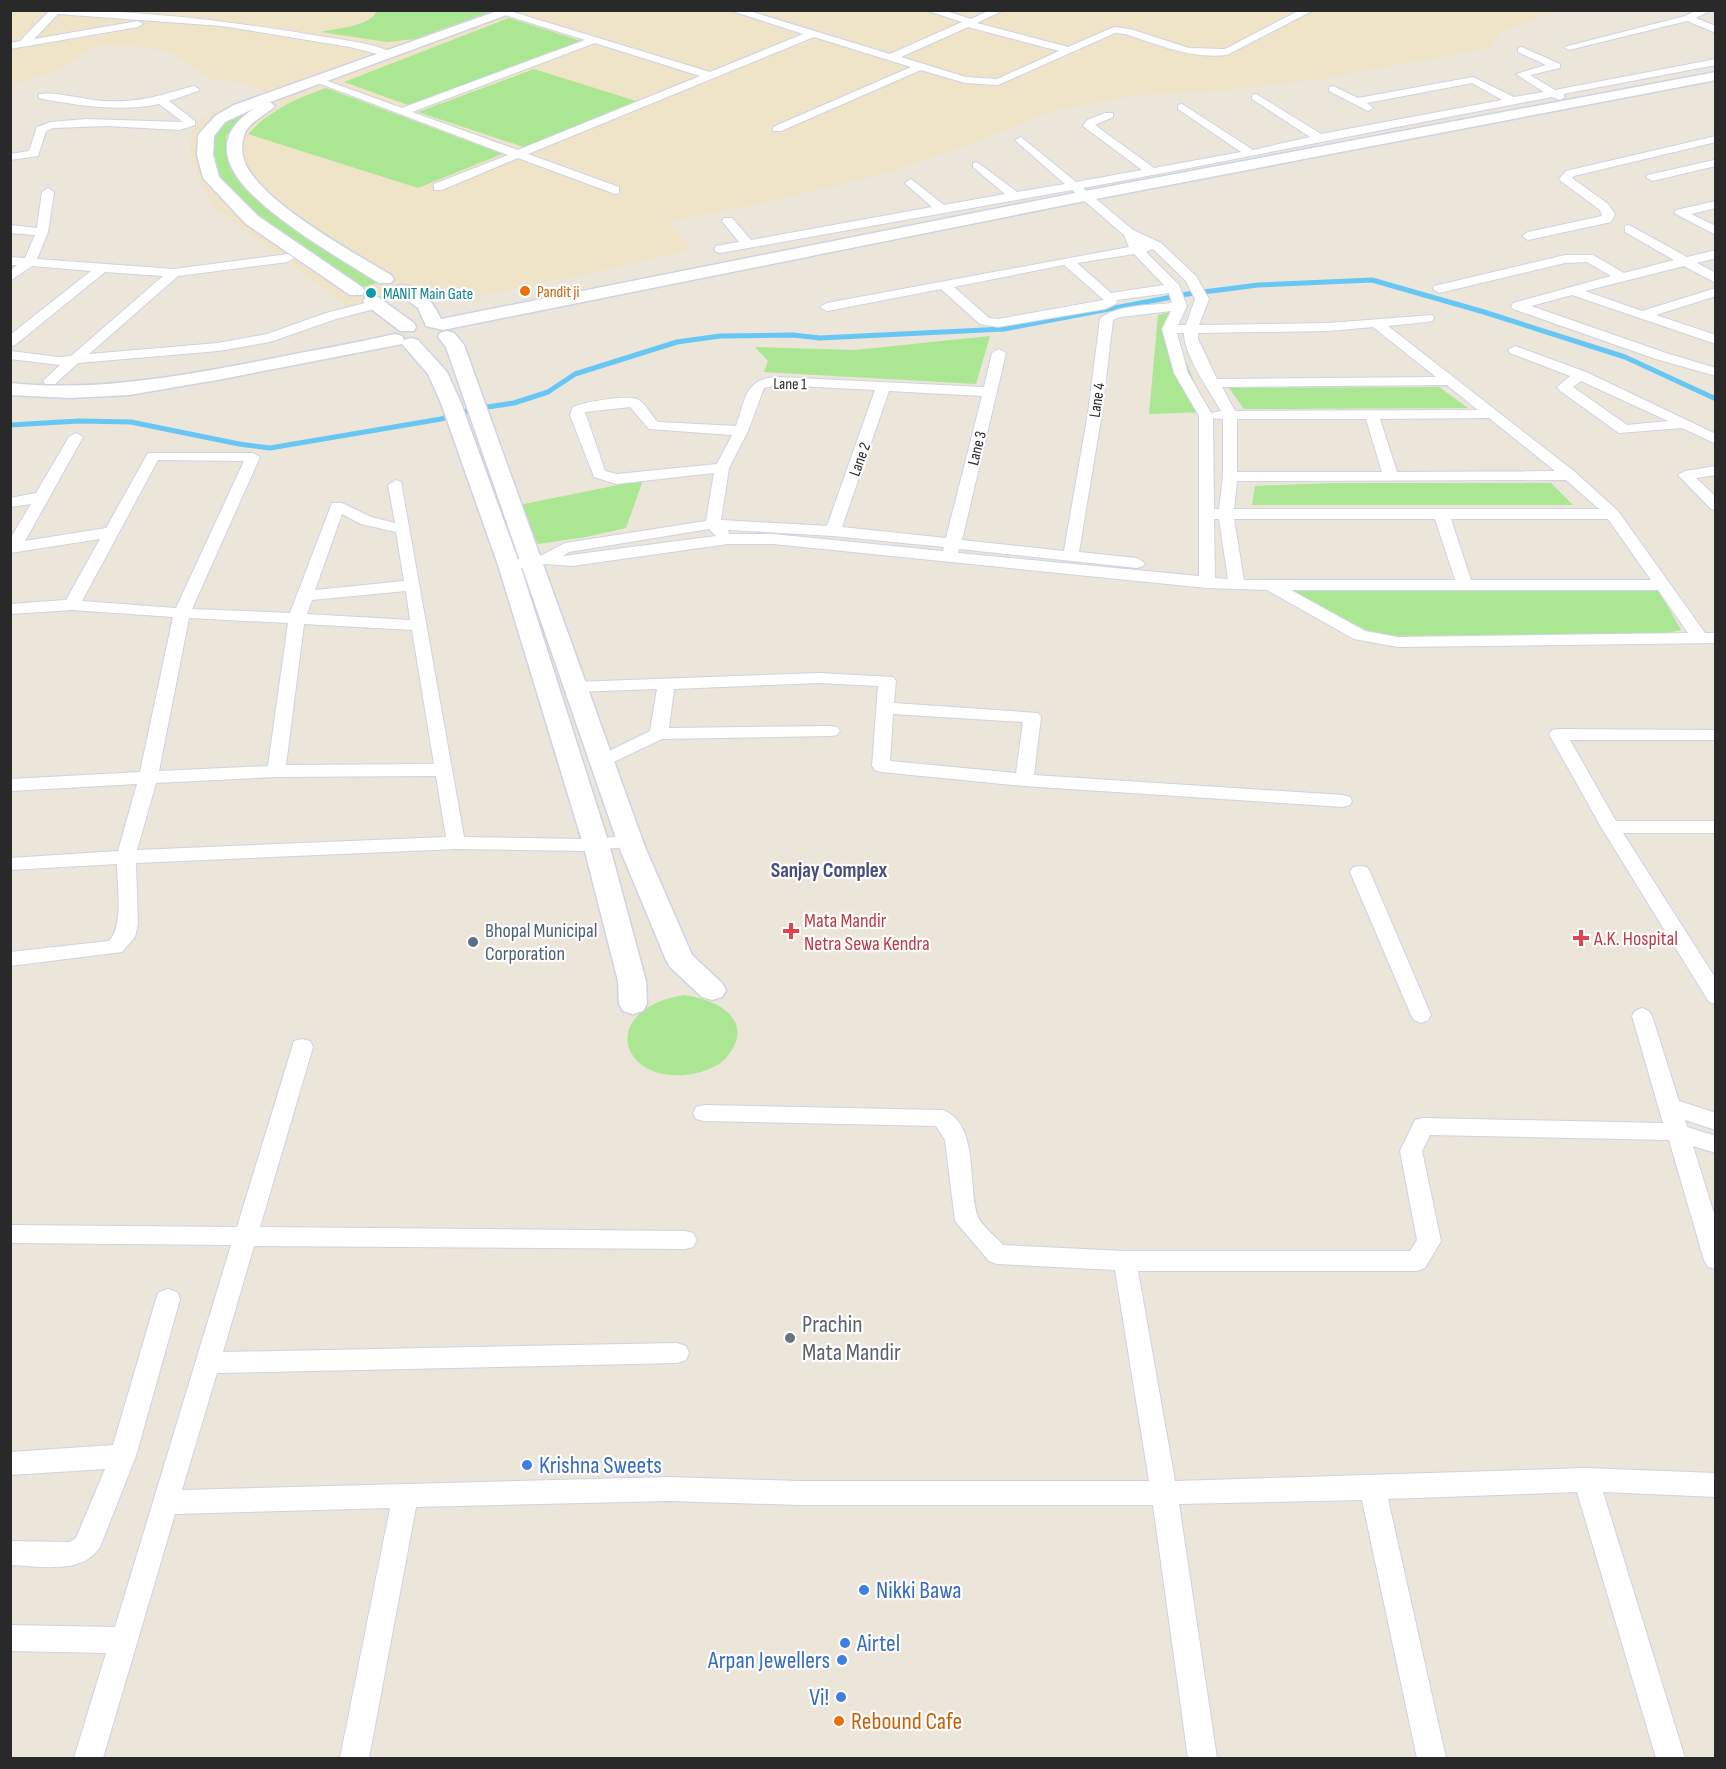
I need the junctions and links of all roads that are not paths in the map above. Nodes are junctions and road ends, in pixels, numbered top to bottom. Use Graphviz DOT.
graph roads {
  1 [pos="734,10"];
  2 [pos="930,10"];
  3 [pos="999,10"];
  4 [pos="1309,10"];
  5 [pos="1706,10"];
  6 [pos="55,11"];
  7 [pos="511,12"];
  8 [pos="172,14"];
  9 [pos="231,15"];
  10 [pos="1688,18"];
  11 [pos="222,23"];
  12 [pos="970,23"];
  13 [pos="1716,30"];
  14 [pos="813,34"];
  15 [pos="595,40"];
  16 [pos="23,44"];
  17 [pos="10,46"];
  18 [pos="1569,47"];
  19 [pos="1068,50"];
  20 [pos="1522,50"];
  21 [pos="388,54"];
  22 [pos="890,58"];
  23 [pos="919,67"];
  24 [pos="1453,70"];
  25 [pos="1715,75"];
  26 [pos="710,76"];
  27 [pos="1473,80"];
  28 [pos="318,81"];
  29 [pos="194,88"];
  30 [pos="296,89"];
  31 [pos="1333,89"];
  32 [pos="1404,93"];
  33 [pos="1554,93"];
  34 [pos="43,96"];
  35 [pos="1256,97"];
  36 [pos="160,99"];
  37 [pos="1357,102"];
  38 [pos="1515,102"];
  39 [pos="1572,105"];
  40 [pos="1182,107"];
  41 [pos="402,112"];
  42 [pos="1109,115"];
  43 [pos="1441,115"];
  44 [pos="1397,124"];
  45 [pos="777,129"];
  46 [pos="1319,138"];
  47 [pos="1716,139"];
  48 [pos="1021,140"];
  49 [pos="1682,146"];
  50 [pos="518,154"];
  51 [pos="1251,154"];
  52 [pos="10,157"];
  53 [pos="1715,163"];
  54 [pos="977,165"];
  55 [pos="1151,171"];
  56 [pos="1652,177"];
  57 [pos="911,183"];
  58 [pos="438,187"];
  59 [pos="615,190"];
  60 [pos="48,192"];
  61 [pos="1086,195"];
  62 [pos="1014,196"];
  63 [pos="1716,204"];
  64 [pos="942,210"];
  65 [pos="728,221"];
  66 [pos="10,229"];
  67 [pos="1629,229"];
  68 [pos="1716,231"];
  69 [pos="42,232"];
  70 [pos="1129,233"];
  71 [pos="1528,236"];
  72 [pos="748,244"];
  73 [pos="1157,246"];
  74 [pos="720,249"];
  75 [pos="1137,250"];
  76 [pos="1716,254"];
  77 [pos="288,258"];
  78 [pos="10,261"];
  79 [pos="1066,261"];
  80 [pos="30,262"];
  81 [pos="1682,262"];
  82 [pos="103,267"];
  83 [pos="174,273"];
  84 [pos="10,277"];
  85 [pos="1622,277"];
  86 [pos="385,279"];
  87 [pos="1716,279"];
  88 [pos="944,285"];
  89 [pos="403,290"];
  90 [pos="1439,290"];
  91 [pos="356,291"];
  92 [pos="1572,291"];
  93 [pos="1716,292"];
  94 [pos="1177,296"];
  95 [pos="1108,297"];
  96 [pos="375,302"];
  97 [pos="826,307"];
  98 [pos="1642,315"];
  99 [pos="1427,318"];
  100 [pos="1376,324"];
  101 [pos="443,328"];
  102 [pos="1191,328"];
  103 [pos="1169,329"];
  104 [pos="402,336"];
  105 [pos="1716,340"];
  106 [pos="10,342"];
  107 [pos="1515,350"];
  108 [pos="999,353"];
  109 [pos="10,355"];
  110 [pos="72,360"];
  111 [pos="1716,372"];
  112 [pos="1581,375"];
  113 [pos="10,376"];
  114 [pos="50,381"];
  115 [pos="1448,381"];
  116 [pos="1212,383"];
  117 [pos="883,387"];
  118 [pos="10,389"];
  119 [pos="990,392"];
  120 [pos="466,412"];
  121 [pos="1230,414"];
  122 [pos="1371,414"];
  123 [pos="1491,414"];
  124 [pos="1206,416"];
  125 [pos="1685,423"];
  126 [pos="741,431"];
  127 [pos="76,437"];
  128 [pos="1716,440"];
  129 [pos="722,468"];
  130 [pos="1716,470"];
  131 [pos="1391,475"];
  132 [pos="1570,475"];
  133 [pos="1230,477"];
  134 [pos="396,485"];
  135 [pos="41,497"];
  136 [pos="10,503"];
  137 [pos="1716,506"];
  138 [pos="1206,514"];
  139 [pos="1226,514"];
  140 [pos="1613,514"];
  141 [pos="1442,515"];
  142 [pos="713,524"];
  143 [pos="403,529"];
  144 [pos="833,531"];
  145 [pos="112,532"];
  146 [pos="728,539"];
  147 [pos="12,548"];
  148 [pos="951,550"];
  149 [pos="1071,555"];
  150 [pos="529,562"];
  151 [pos="1206,577"];
  152 [pos="1236,579"];
  153 [pos="413,585"];
  154 [pos="1270,585"];
  155 [pos="1465,585"];
  156 [pos="1664,585"];
  157 [pos="304,596"];
  158 [pos="72,605"];
  159 [pos="10,609"];
  160 [pos="182,613"];
  161 [pos="297,618"];
  162 [pos="420,625"];
  163 [pos="1708,638"];
  164 [pos="666,684"];
  165 [pos="575,687"];
  166 [pos="885,708"];
  167 [pos="831,731"];
  168 [pos="659,734"];
  169 [pos="1716,735"];
  170 [pos="601,762"];
  171 [pos="442,770"];
  172 [pos="276,771"];
  173 [pos="148,779"];
  174 [pos="1024,780"];
  175 [pos="10,785"];
  176 [pos="1343,801"];
  177 [pos="1610,827"];
  178 [pos="1716,827"];
  179 [pos="630,842"];
  180 [pos="456,843"];
  181 [pos="596,843"];
  182 [pos="126,857"];
  183 [pos="10,864"];
  184 [pos="1360,872"];
  185 [pos="10,959"];
  186 [pos="712,990"];
  187 [pos="1716,997"];
  188 [pos="633,1004"];
  189 [pos="1421,1015"];
  190 [pos="1642,1016"];
  191 [pos="302,1047"];
  192 [pos="1668,1106"];
  193 [pos="704,1113"];
  194 [pos="1716,1122"];
  195 [pos="1676,1132"];
  196 [pos="1716,1145"];
  197 [pos="10,1234"];
  198 [pos="245,1236"];
  199 [pos="685,1240"];
  200 [pos="1716,1260"];
  201 [pos="1125,1261"];
  202 [pos="168,1299"];
  203 [pos="677,1353"];
  204 [pos="207,1363"];
  205 [pos="123,1456"];
  206 [pos="10,1464"];
  207 [pos="1586,1480"];
  208 [pos="1716,1485"];
  209 [pos="1372,1488"];
  210 [pos="1164,1493"];
  211 [pos="405,1496"];
  212 [pos="165,1502"];
  213 [pos="10,1554"];
  214 [pos="10,1638"];
  215 [pos="125,1640"];
  216 [pos="88,1758"];
  217 [pos="355,1758"];
  218 [pos="1203,1758"];
  219 [pos="1432,1758"];
  220 [pos="1671,1758"];
  1 -- 14 [label="street"];
  2 -- 12 [label="street"];
  3 -- 12 [label="street"];
  4 -- 19 [label="street"];
  5 -- 10 [label="street"];
  6 -- 8 [label="street"];
  6 -- 16 [label="street"];
  7 -- 15 [label="street"];
  7 -- 21 [label="main road"];
  8 -- 11 [label="street"];
  8 -- 16 [label="street"];
  9 -- 11 [label="street"];
  10 -- 13 [label="street"];
  10 -- 18 [label="street"];
  11 -- 21 [label="street"];
  12 -- 19 [label="street"];
  12 -- 22 [label="street"];
  14 -- 22 [label="street"];
  14 -- 26 [label="street"];
  15 -- 26 [label="street"];
  15 -- 41 [label="street"];
  16 -- 17 [label="street"];
  19 -- 23 [label="street"];
  20 -- 33 [label="street"];
  21 -- 28 [label="main road"];
  22 -- 23 [label="street"];
  23 -- 45 [label="street"];
  24 -- 27 [label="street"];
  25 -- 33 [label="street"];
  25 -- 39 [label="main road"];
  25 -- 61 [label="main road"];
  26 -- 50 [label="street"];
  27 -- 32 [label="street"];
  27 -- 38 [label="street"];
  28 -- 30 [label="main road"];
  28 -- 41 [label="street"];
  29 -- 36 [label="street"];
  30 -- 86 [label="main road"];
  30 -- 91 [label="main road"];
  31 -- 37 [label="street"];
  32 -- 37 [label="street"];
  32 -- 43 [label="street"];
  33 -- 38 [label="street"];
  33 -- 39 [label="street"];
  34 -- 36 [label="street"];
  35 -- 46 [label="street"];
  36 -- 52 [label="street"];
  37 -- 44 [label="street"];
  38 -- 43 [label="street"];
  39 -- 61 [label="main road"];
  40 -- 51 [label="street"];
  41 -- 50 [label="street"];
  42 -- 55 [label="street"];
  43 -- 44 [label="street"];
  44 -- 46 [label="street"];
  46 -- 51 [label="street"];
  47 -- 49 [label="street"];
  48 -- 61 [label="street"];
  49 -- 53 [label="street"];
  49 -- 71 [label="street"];
  50 -- 58 [label="street"];
  50 -- 59 [label="street"];
  51 -- 55 [label="street"];
  53 -- 56 [label="street"];
  54 -- 62 [label="street"];
  55 -- 61 [label="street"];
  57 -- 64 [label="street"];
  60 -- 69 [label="street"];
  61 -- 62 [label="street"];
  61 -- 70 [label="street"];
  61 -- 101 [label="main road"];
  62 -- 64 [label="street"];
  63 -- 68 [label="street"];
  64 -- 72 [label="street"];
  65 -- 72 [label="street"];
  66 -- 69 [label="street"];
  67 -- 81 [label="street"];
  69 -- 80 [label="street"];
  70 -- 73 [label="street"];
  70 -- 75 [label="street"];
  72 -- 74 [label="street"];
  73 -- 75 [label="street"];
  73 -- 102 [label="street"];
  75 -- 79 [label="street"];
  75 -- 94 [label="street"];
  76 -- 81 [label="street"];
  77 -- 83 [label="street"];
  78 -- 80 [label="street"];
  79 -- 88 [label="street"];
  79 -- 95 [label="street"];
  80 -- 82 [label="street"];
  80 -- 84 [label="street"];
  81 -- 85 [label="street"];
  81 -- 87 [label="street"];
  82 -- 83 [label="street"];
  82 -- 106 [label="street"];
  83 -- 110 [label="street"];
  85 -- 90 [label="street"];
  85 -- 92 [label="street"];
  88 -- 95 [label="street"];
  88 -- 97 [label="street"];
  89 -- 101 [label="main road"];
  92 -- 98 [label="street"];
  92 -- 111 [label="street"];
  93 -- 98 [label="street"];
  94 -- 95 [label="street"];
  94 -- 103 [label="street"];
  94 -- 149 [label="street, Lane 4"];
  96 -- 104 [label="main road"];
  96 -- 110 [label="street"];
  98 -- 105 [label="street"];
  99 -- 100 [label="street"];
  100 -- 102 [label="street"];
  100 -- 115 [label="street"];
  101 -- 104 [label="main road"];
  101 -- 120 [label="main road"];
  102 -- 103 [label="street"];
  102 -- 116 [label="street"];
  103 -- 124 [label="street"];
  104 -- 114 [label="main road"];
  104 -- 118 [label="main road"];
  104 -- 120 [label="main road"];
  107 -- 112 [label="street"];
  108 -- 119 [label="street, Lane 3"];
  109 -- 110 [label="street"];
  110 -- 114 [label="street"];
  112 -- 125 [label="street"];
  112 -- 125 [label="street"];
  113 -- 114 [label="main road"];
  115 -- 116 [label="street"];
  115 -- 123 [label="street"];
  116 -- 121 [label="street"];
  117 -- 119 [label="street, Lane 1"];
  117 -- 126 [label="street, Lane 1"];
  117 -- 144 [label="street, Lane 2"];
  119 -- 148 [label="street, Lane 3"];
  120 -- 150 [label="main road"];
  121 -- 122 [label="street"];
  121 -- 124 [label="street"];
  121 -- 133 [label="street"];
  122 -- 123 [label="street"];
  122 -- 131 [label="street"];
  123 -- 132 [label="street"];
  124 -- 138 [label="street"];
  125 -- 128 [label="street"];
  126 -- 129 [label="street, Lane 1"];
  126 -- 129 [label="street"];
  127 -- 135 [label="street"];
  129 -- 142 [label="street, Lane 1"];
  130 -- 137 [label="street"];
  131 -- 132 [label="street"];
  131 -- 133 [label="street"];
  132 -- 140 [label="street"];
  133 -- 139 [label="street"];
  134 -- 143 [label="street"];
  135 -- 136 [label="street"];
  135 -- 147 [label="street"];
  138 -- 139 [label="street"];
  138 -- 151 [label="street"];
  139 -- 141 [label="street"];
  139 -- 152 [label="street"];
  140 -- 141 [label="street"];
  140 -- 156 [label="street"];
  141 -- 155 [label="street"];
  142 -- 144 [label="street"];
  142 -- 146 [label="street"];
  142 -- 150 [label="street"];
  143 -- 153 [label="street"];
  143 -- 157 [label="street"];
  144 -- 148 [label="street"];
  145 -- 147 [label="street"];
  145 -- 158 [label="street"];
  145 -- 160 [label="street"];
  146 -- 148 [label="street"];
  146 -- 150 [label="street"];
  148 -- 149 [label="street"];
  148 -- 151 [label="street"];
  149 -- 151 [label="street"];
  150 -- 165 [label="main road"];
  150 -- 181 [label="main road"];
  151 -- 152 [label="street"];
  152 -- 154 [label="street"];
  153 -- 157 [label="street"];
  153 -- 162 [label="street"];
  154 -- 155 [label="street"];
  154 -- 163 [label="street"];
  155 -- 156 [label="street"];
  156 -- 163 [label="street"];
  157 -- 161 [label="street"];
  158 -- 159 [label="street"];
  158 -- 160 [label="street"];
  160 -- 161 [label="street"];
  160 -- 173 [label="street"];
  161 -- 162 [label="street"];
  161 -- 172 [label="street"];
  162 -- 171 [label="street"];
  164 -- 165 [label="street"];
  164 -- 166 [label="street"];
  164 -- 168 [label="street"];
  165 -- 170 [label="main road"];
  166 -- 174 [label="street"];
  166 -- 174 [label="street"];
  167 -- 168 [label="street"];
  168 -- 170 [label="street"];
  169 -- 177 [label="street"];
  170 -- 179 [label="main road"];
  171 -- 172 [label="street"];
  171 -- 180 [label="street"];
  172 -- 173 [label="street"];
  173 -- 175 [label="street"];
  173 -- 182 [label="street"];
  174 -- 176 [label="street"];
  177 -- 178 [label="street"];
  177 -- 187 [label="street"];
  179 -- 181 [label="street"];
  179 -- 186 [label="main road"];
  180 -- 181 [label="street"];
  180 -- 182 [label="street"];
  181 -- 188 [label="main road"];
  182 -- 183 [label="street"];
  182 -- 185 [label="street"];
  184 -- 189 [label="street"];
  190 -- 192 [label="street"];
  191 -- 198 [label="street"];
  192 -- 194 [label="street"];
  192 -- 195 [label="street"];
  193 -- 201 [label="street"];
  195 -- 196 [label="street"];
  195 -- 200 [label="street"];
  195 -- 201 [label="street"];
  197 -- 198 [label="street"];
  198 -- 199 [label="street"];
  198 -- 204 [label="street"];
  201 -- 210 [label="street"];
  202 -- 205 [label="street"];
  203 -- 204 [label="street"];
  204 -- 212 [label="street"];
  205 -- 206 [label="street"];
  205 -- 213 [label="street"];
  207 -- 208 [label="street"];
  207 -- 209 [label="street"];
  207 -- 220 [label="street"];
  209 -- 210 [label="street"];
  209 -- 219 [label="street"];
  210 -- 211 [label="street"];
  210 -- 218 [label="street"];
  211 -- 212 [label="street"];
  211 -- 217 [label="street"];
  212 -- 215 [label="street"];
  214 -- 215 [label="street"];
  215 -- 216 [label="street"];
}
